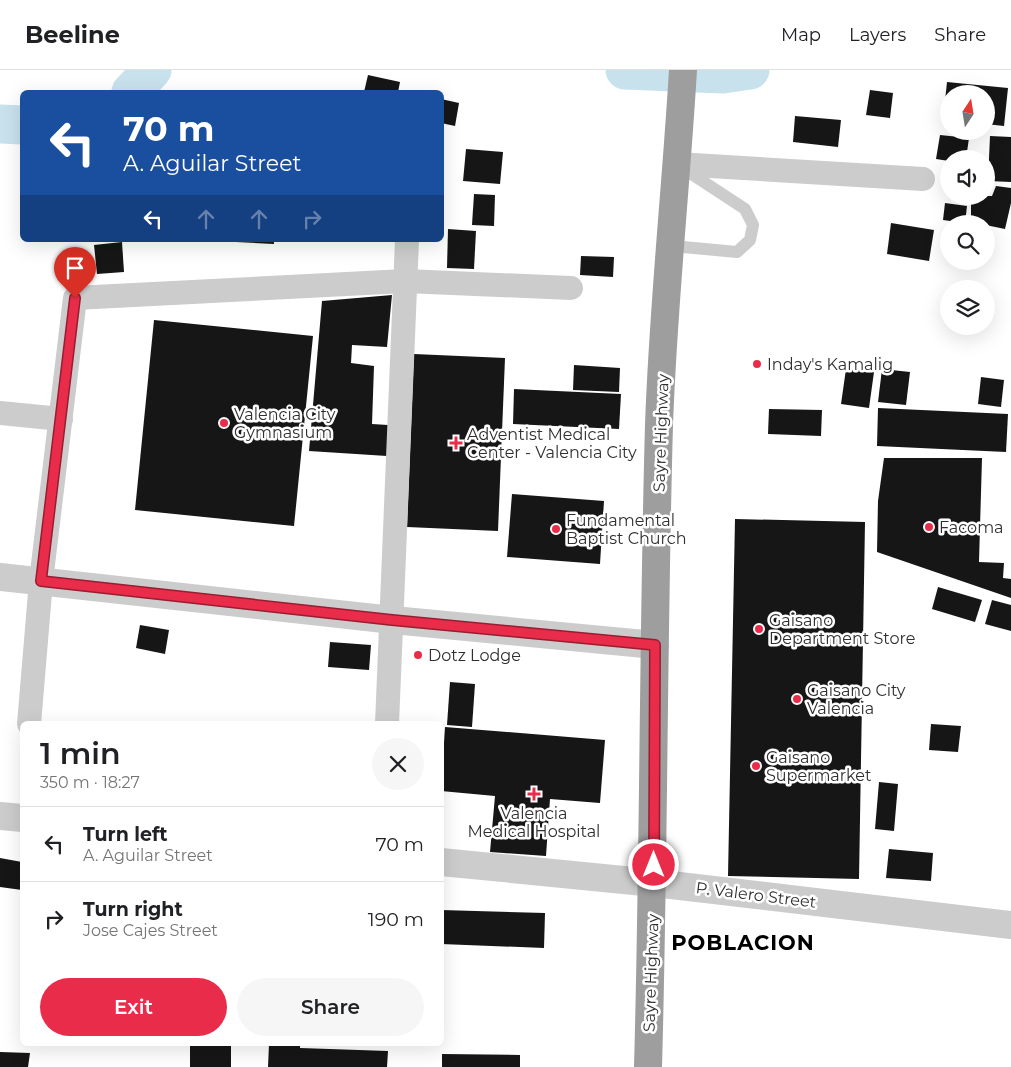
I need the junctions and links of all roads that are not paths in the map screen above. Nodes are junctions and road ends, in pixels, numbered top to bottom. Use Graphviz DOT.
graph roads {
  1 [pos="683,70"];
  2 [pos="677,164"];
  3 [pos="924,179"];
  4 [pos="407,242"];
  5 [pos="672,246"];
  6 [pos="405,281"];
  7 [pos="571,288"];
  8 [pos="0,413"];
  9 [pos="61,419"];
  10 [pos="0,577"];
  11 [pos="41,581"];
  12 [pos="392,620"];
  13 [pos="655,645"];
  14 [pos="29,721"];
  15 [pos="387,721"];
  16 [pos="444,862"];
  17 [pos="654,883"];
  18 [pos="1011,925"];
  19 [pos="648,1067"];
  1 -- 2 [label="highway, Sayre Highway"];
  2 -- 3 [label="street"];
  2 -- 5 [label="highway, Sayre Highway"];
  2 -- 5 [label="lane"];
  4 -- 6 [label="street"];
  5 -- 13 [label="highway, Sayre Highway"];
  6 -- 7 [label="street"];
  6 -- 9 [label="street"];
  6 -- 12 [label="street"];
  8 -- 9 [label="street"];
  9 -- 11 [label="street"];
  10 -- 11 [label="street"];
  11 -- 12 [label="street"];
  11 -- 14 [label="street"];
  12 -- 13 [label="street"];
  12 -- 15 [label="street"];
  13 -- 17 [label="highway, Sayre Highway"];
  16 -- 17 [label="street, P. Valero Street"];
  17 -- 18 [label="street, P. Valero Street"];
  17 -- 19 [label="highway, Sayre Highway"];
}
